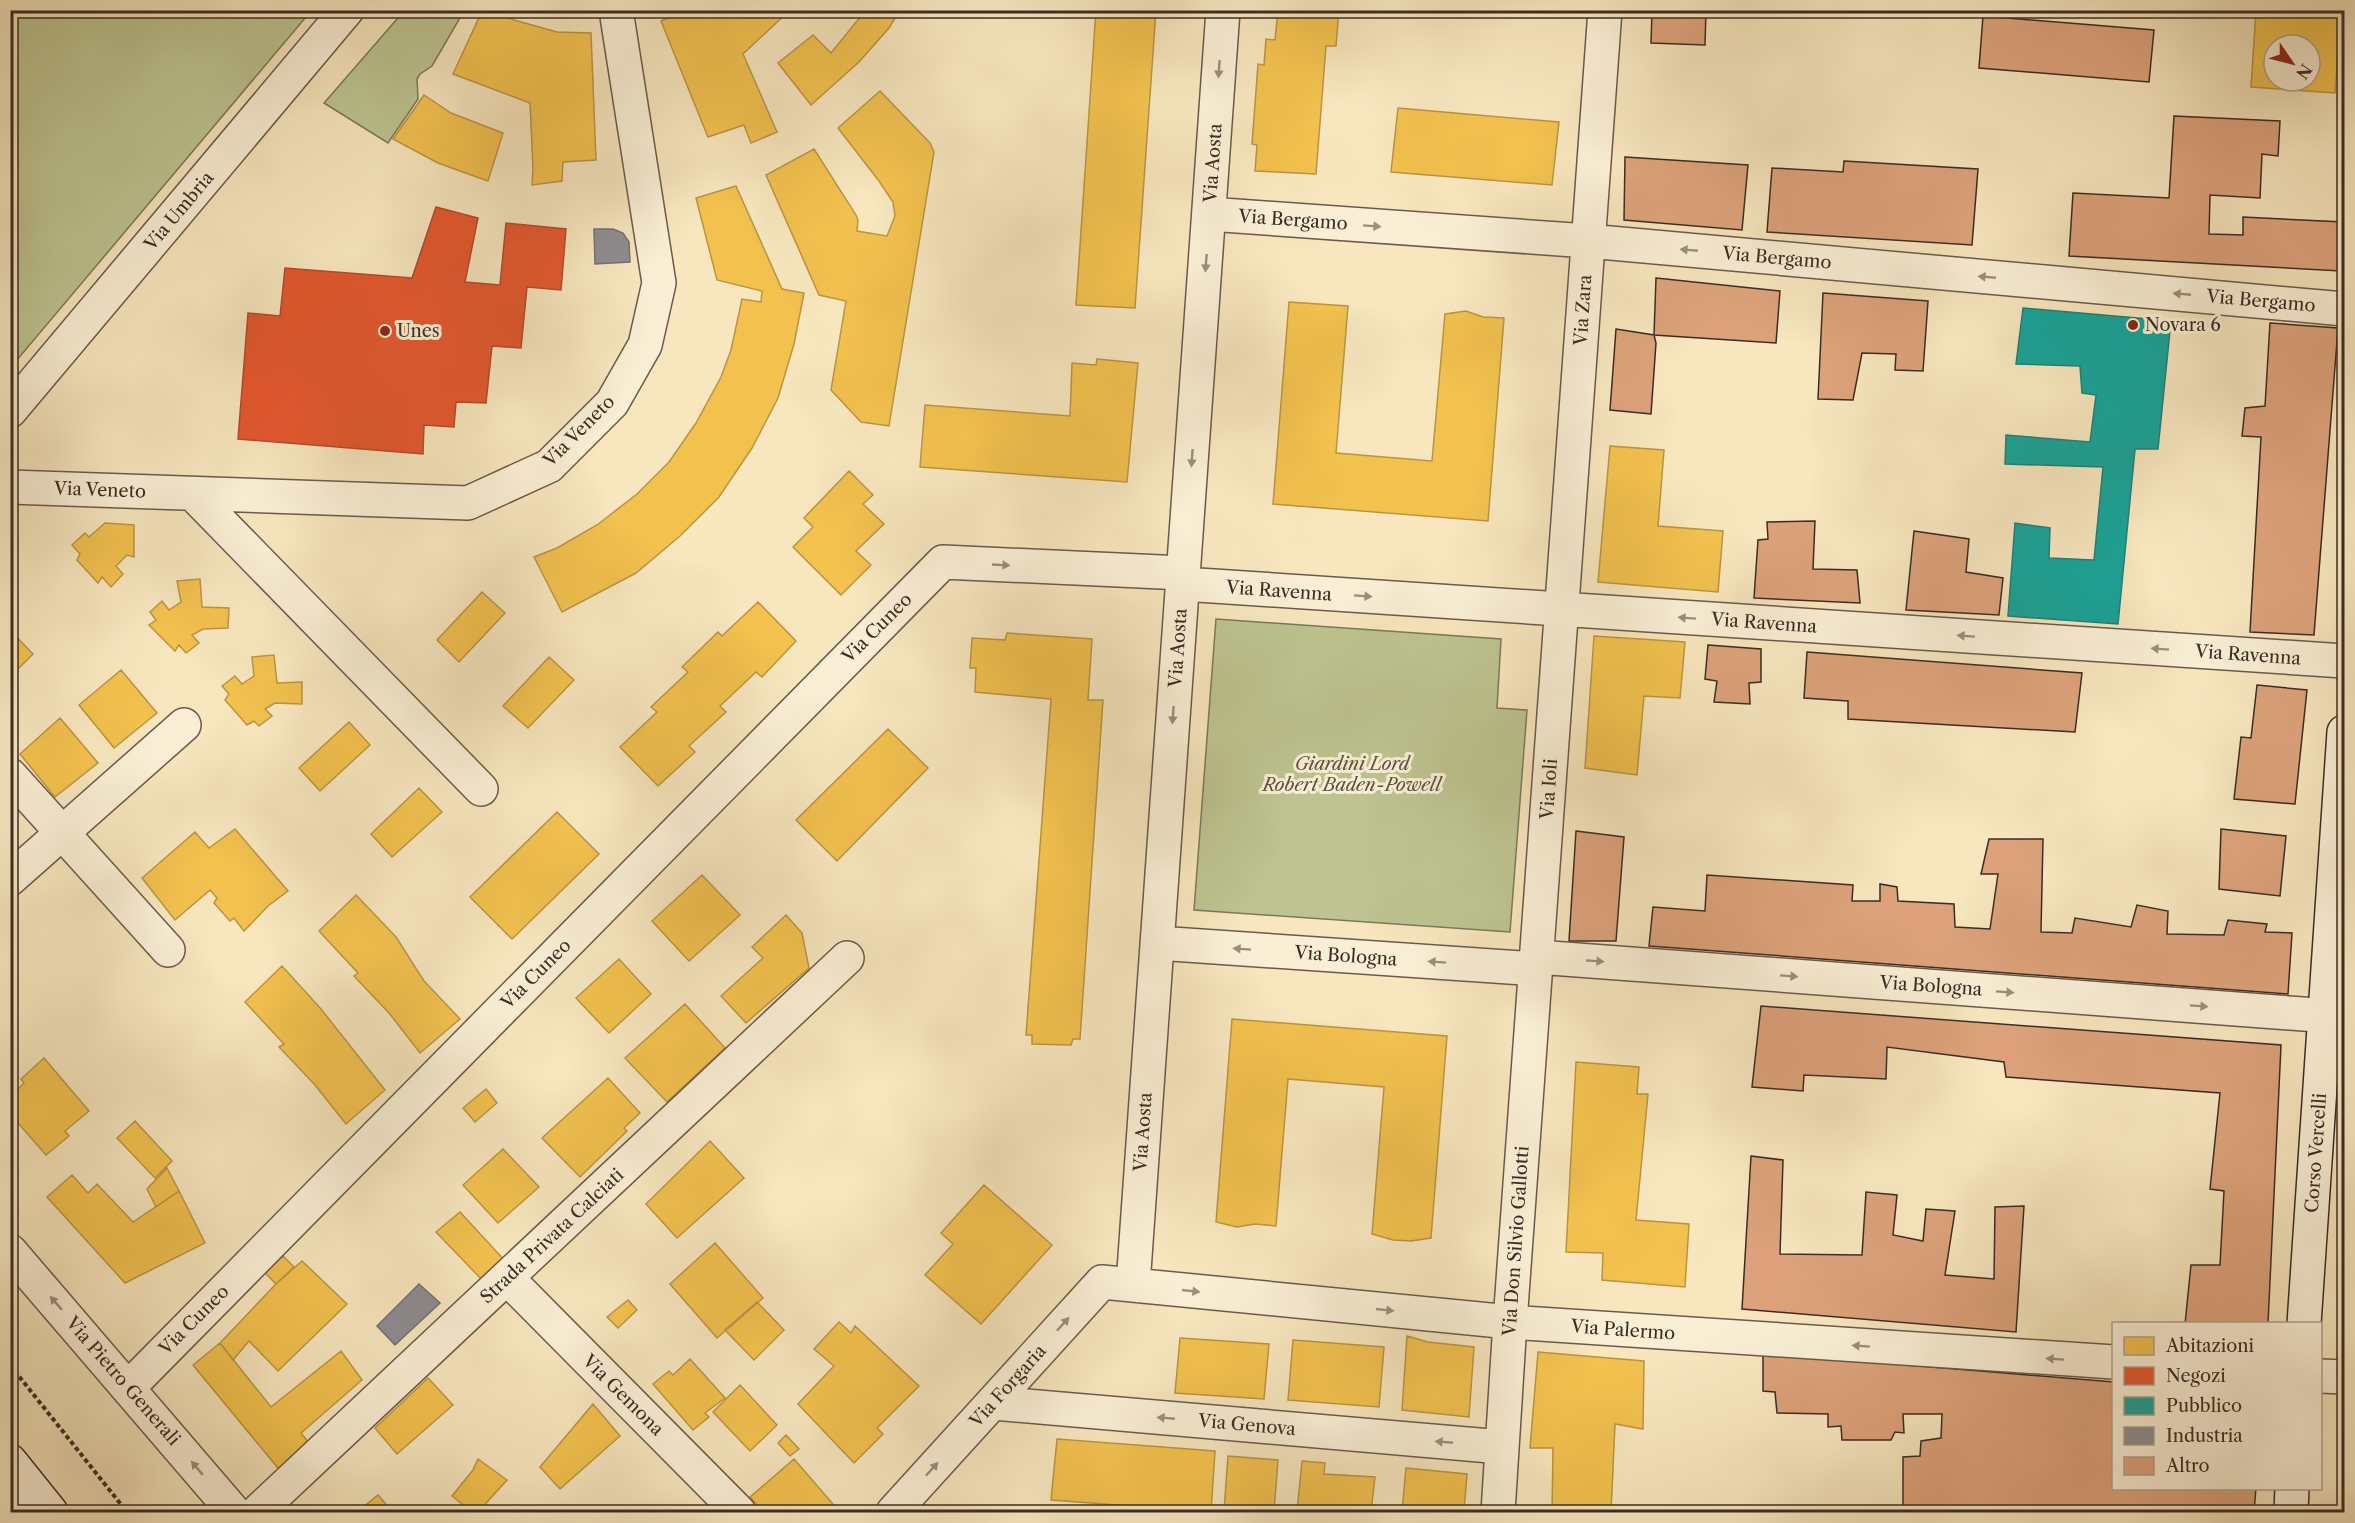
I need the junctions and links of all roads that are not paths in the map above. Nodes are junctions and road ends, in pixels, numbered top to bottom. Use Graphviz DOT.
graph roads {
  1 [pos="347,10"];
  2 [pos="616,10"];
  3 [pos="1223,10"];
  4 [pos="1605,10"];
  5 [pos="1209,214"];
  6 [pos="1588,241"];
  7 [pos="2344,309"];
  8 [pos="10,411"];
  9 [pos="10,487"];
  10 [pos="194,494"];
  11 [pos="943,562"];
  12 [pos="1183,579"];
  13 [pos="1562,609"];
  14 [pos="2344,661"];
  15 [pos="184,725"];
  16 [pos="2344,732"];
  17 [pos="10,775"];
  18 [pos="481,789"];
  19 [pos="62,833"];
  20 [pos="10,879"];
  21 [pos="1156,944"];
  22 [pos="168,950"];
  23 [pos="847,958"];
  24 [pos="1536,963"];
  25 [pos="2335,1017"];
  26 [pos="10,1251"];
  27 [pos="507,1278"];
  28 [pos="1133,1285"];
  29 [pos="1510,1322"];
  30 [pos="2304,1322"];
  31 [pos="2112,1362"];
  32 [pos="2322,1376"];
  33 [pos="2344,1377"];
  34 [pos="129,1387"];
  35 [pos="993,1403"];
  36 [pos="1502,1447"];
  37 [pos="10,1461"];
  38 [pos="2292,1490"];
  39 [pos="51,1512"];
  40 [pos="234,1512"];
  41 [pos="257,1512"];
  42 [pos="739,1512"];
  43 [pos="893,1512"];
  44 [pos="1498,1512"];
  45 [pos="2291,1512"];
  1 -- 8 [label="street, Via Umbria"];
  2 -- 10 [label="street, Via Veneto"];
  3 -- 5 [label="street, Via Aosta, one-way"];
  4 -- 6 [label="street, Via Zara"];
  5 -- 6 [label="street, Via Bergamo, one-way"];
  5 -- 12 [label="street, Via Aosta, one-way"];
  7 -- 6 [label="street, Via Bergamo, one-way"];
  6 -- 13 [label="street, Via Zara"];
  9 -- 10 [label="street, Via Veneto"];
  10 -- 18 [label="street"];
  11 -- 12 [label="street, Via Ravenna, one-way"];
  11 -- 34 [label="street, Via Cuneo"];
  12 -- 13 [label="street, Via Ravenna, one-way"];
  12 -- 21 [label="street, Via Aosta, one-way"];
  14 -- 13 [label="street, Via Ravenna, one-way"];
  13 -- 24 [label="street, Via Ioli"];
  15 -- 19 [label="street"];
  16 -- 25 [label="street, Corso Vercelli"];
  17 -- 19 [label="street"];
  19 -- 20 [label="street"];
  19 -- 22 [label="street"];
  24 -- 21 [label="street, Via Bologna, one-way"];
  21 -- 28 [label="street, Via Aosta"];
  23 -- 27 [label="street, Strada Privata Calciati"];
  24 -- 25 [label="street, Via Bologna, one-way"];
  24 -- 29 [label="street, Via Don Silvio Gallotti"];
  25 -- 30 [label="street, Corso Vercelli"];
  34 -- 26 [label="street, Via Pietro Generali, one-way"];
  27 -- 41 [label="street, Strada Privata Calciati"];
  27 -- 42 [label="street, Via Gemona"];
  28 -- 29 [label="street, Via Palermo, one-way"];
  35 -- 28 [label="street, Via Forgaria, one-way"];
  31 -- 29 [label="street, Via Palermo, one-way"];
  29 -- 36 [label="street, Via Don Silvio Gallotti"];
  32 -- 33 [label="street"];
  40 -- 34 [label="street, Via Pietro Generali, one-way"];
  36 -- 35 [label="street, Via Genova, one-way"];
  43 -- 35 [label="street, Via Forgaria, one-way"];
  36 -- 44 [label="street, Via Don Silvio Gallotti"];
  37 -- 39 [label="street"];
  38 -- 45 [label="street"];
}
